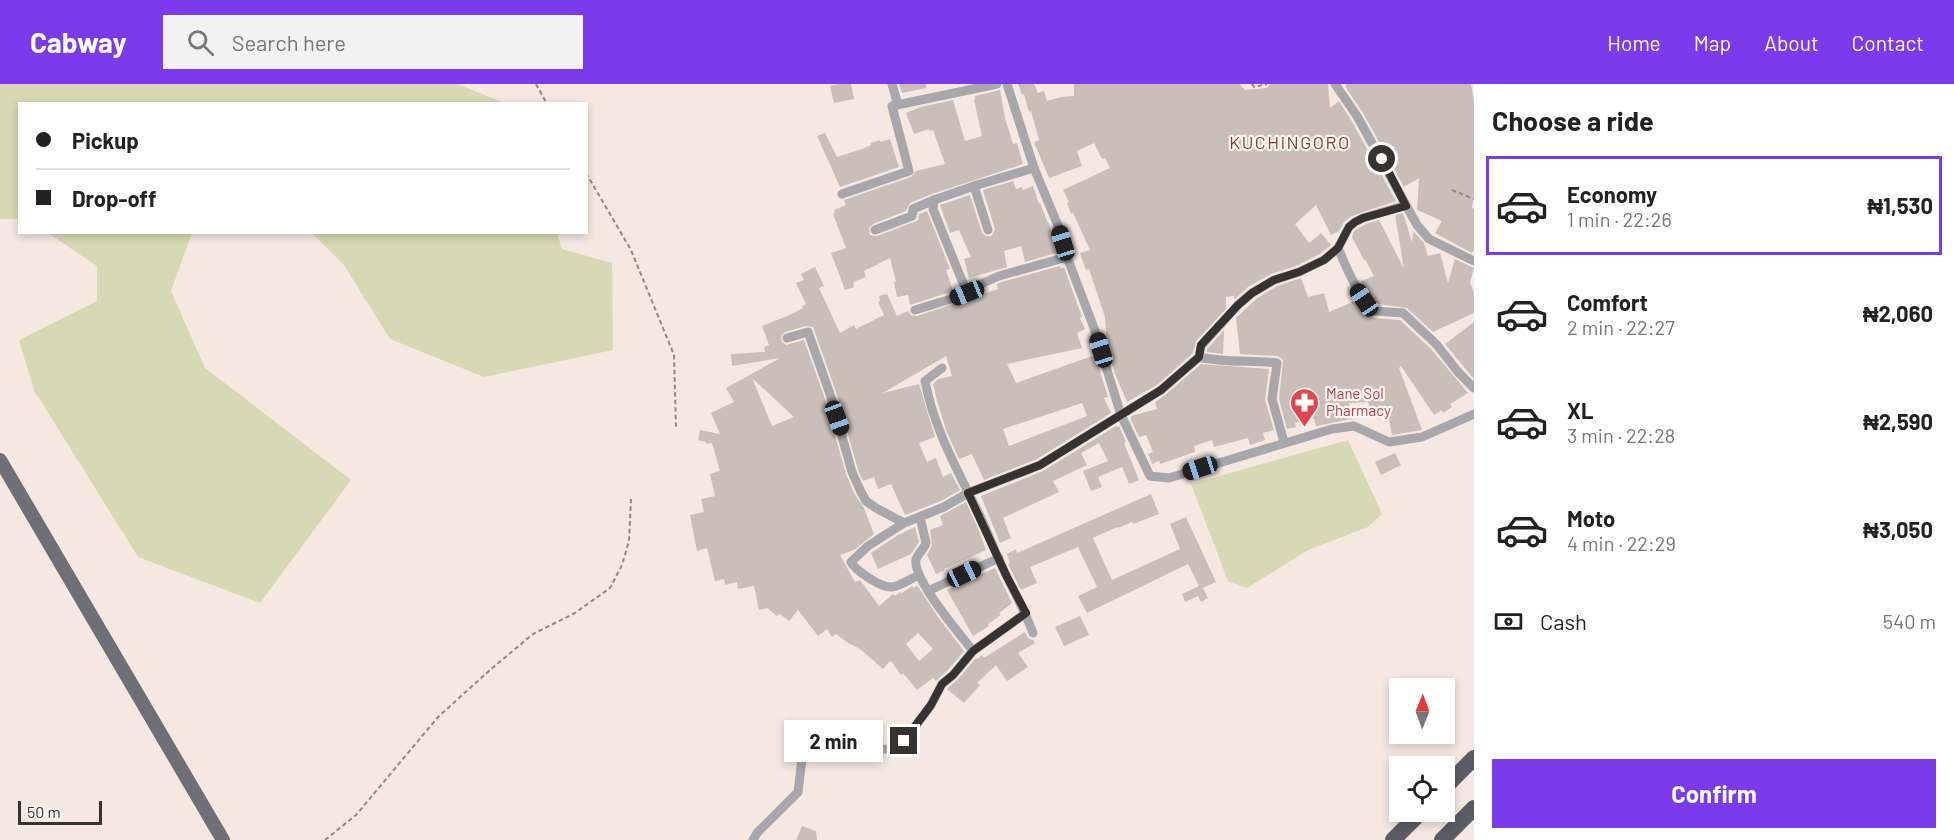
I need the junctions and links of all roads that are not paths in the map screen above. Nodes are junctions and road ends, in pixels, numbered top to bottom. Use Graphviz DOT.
graph roads {
  1 [pos="892,84"];
  2 [pos="997,84"];
  3 [pos="1007,84"];
  4 [pos="1335,84"];
  5 [pos="898,105"];
  6 [pos="1034,168"];
  7 [pos="974,186"];
  8 [pos="842,194"];
  9 [pos="934,200"];
  10 [pos="1406,206"];
  11 [pos="875,230"];
  12 [pos="988,230"];
  13 [pos="1338,248"];
  14 [pos="1067,257"];
  15 [pos="1474,261"];
  16 [pos="967,293"];
  17 [pos="915,310"];
  18 [pos="787,338"];
  19 [pos="1199,357"];
  20 [pos="942,368"];
  21 [pos="1474,388"];
  22 [pos="1474,414"];
  23 [pos="1121,415"];
  24 [pos="1284,442"];
  25 [pos="0,460"];
  26 [pos="968,493"];
  27 [pos="920,517"];
  28 [pos="904,523"];
  29 [pos="999,558"];
  30 [pos="919,575"];
  31 [pos="928,591"];
  32 [pos="1026,613"];
  33 [pos="1033,633"];
  34 [pos="973,651"];
  35 [pos="1474,758"];
  36 [pos="1455,777"];
  37 [pos="1474,808"];
  38 [pos="1411,822"];
  39 [pos="223,840"];
  40 [pos="753,840"];
  41 [pos="1393,840"];
  42 [pos="1442,840"];
  1 -- 5 [label="street"];
  2 -- 5 [label="street"];
  3 -- 6 [label="street"];
  4 -- 10 [label="street"];
  5 -- 8 [label="street"];
  6 -- 7 [label="street"];
  6 -- 14 [label="street"];
  7 -- 9 [label="street"];
  7 -- 12 [label="street"];
  9 -- 11 [label="street"];
  9 -- 16 [label="street"];
  10 -- 13 [label="street"];
  10 -- 15 [label="street"];
  13 -- 19 [label="street"];
  13 -- 21 [label="street"];
  14 -- 16 [label="street"];
  14 -- 23 [label="street"];
  16 -- 17 [label="street"];
  18 -- 28 [label="street"];
  19 -- 23 [label="street"];
  19 -- 24 [label="street"];
  20 -- 26 [label="street"];
  22 -- 24 [label="street"];
  23 -- 24 [label="street"];
  23 -- 26 [label="street"];
  25 -- 39 [label="main road"];
  26 -- 27 [label="street"];
  26 -- 29 [label="street"];
  27 -- 28 [label="street"];
  27 -- 30 [label="street"];
  28 -- 30 [label="street"];
  29 -- 31 [label="street"];
  29 -- 32 [label="street"];
  30 -- 31 [label="street"];
  31 -- 34 [label="street"];
  32 -- 33 [label="street"];
  32 -- 34 [label="street"];
  34 -- 40 [label="street"];
  35 -- 36 [label="highway"];
  37 -- 42 [label="highway"];
  38 -- 41 [label="highway"];
}
